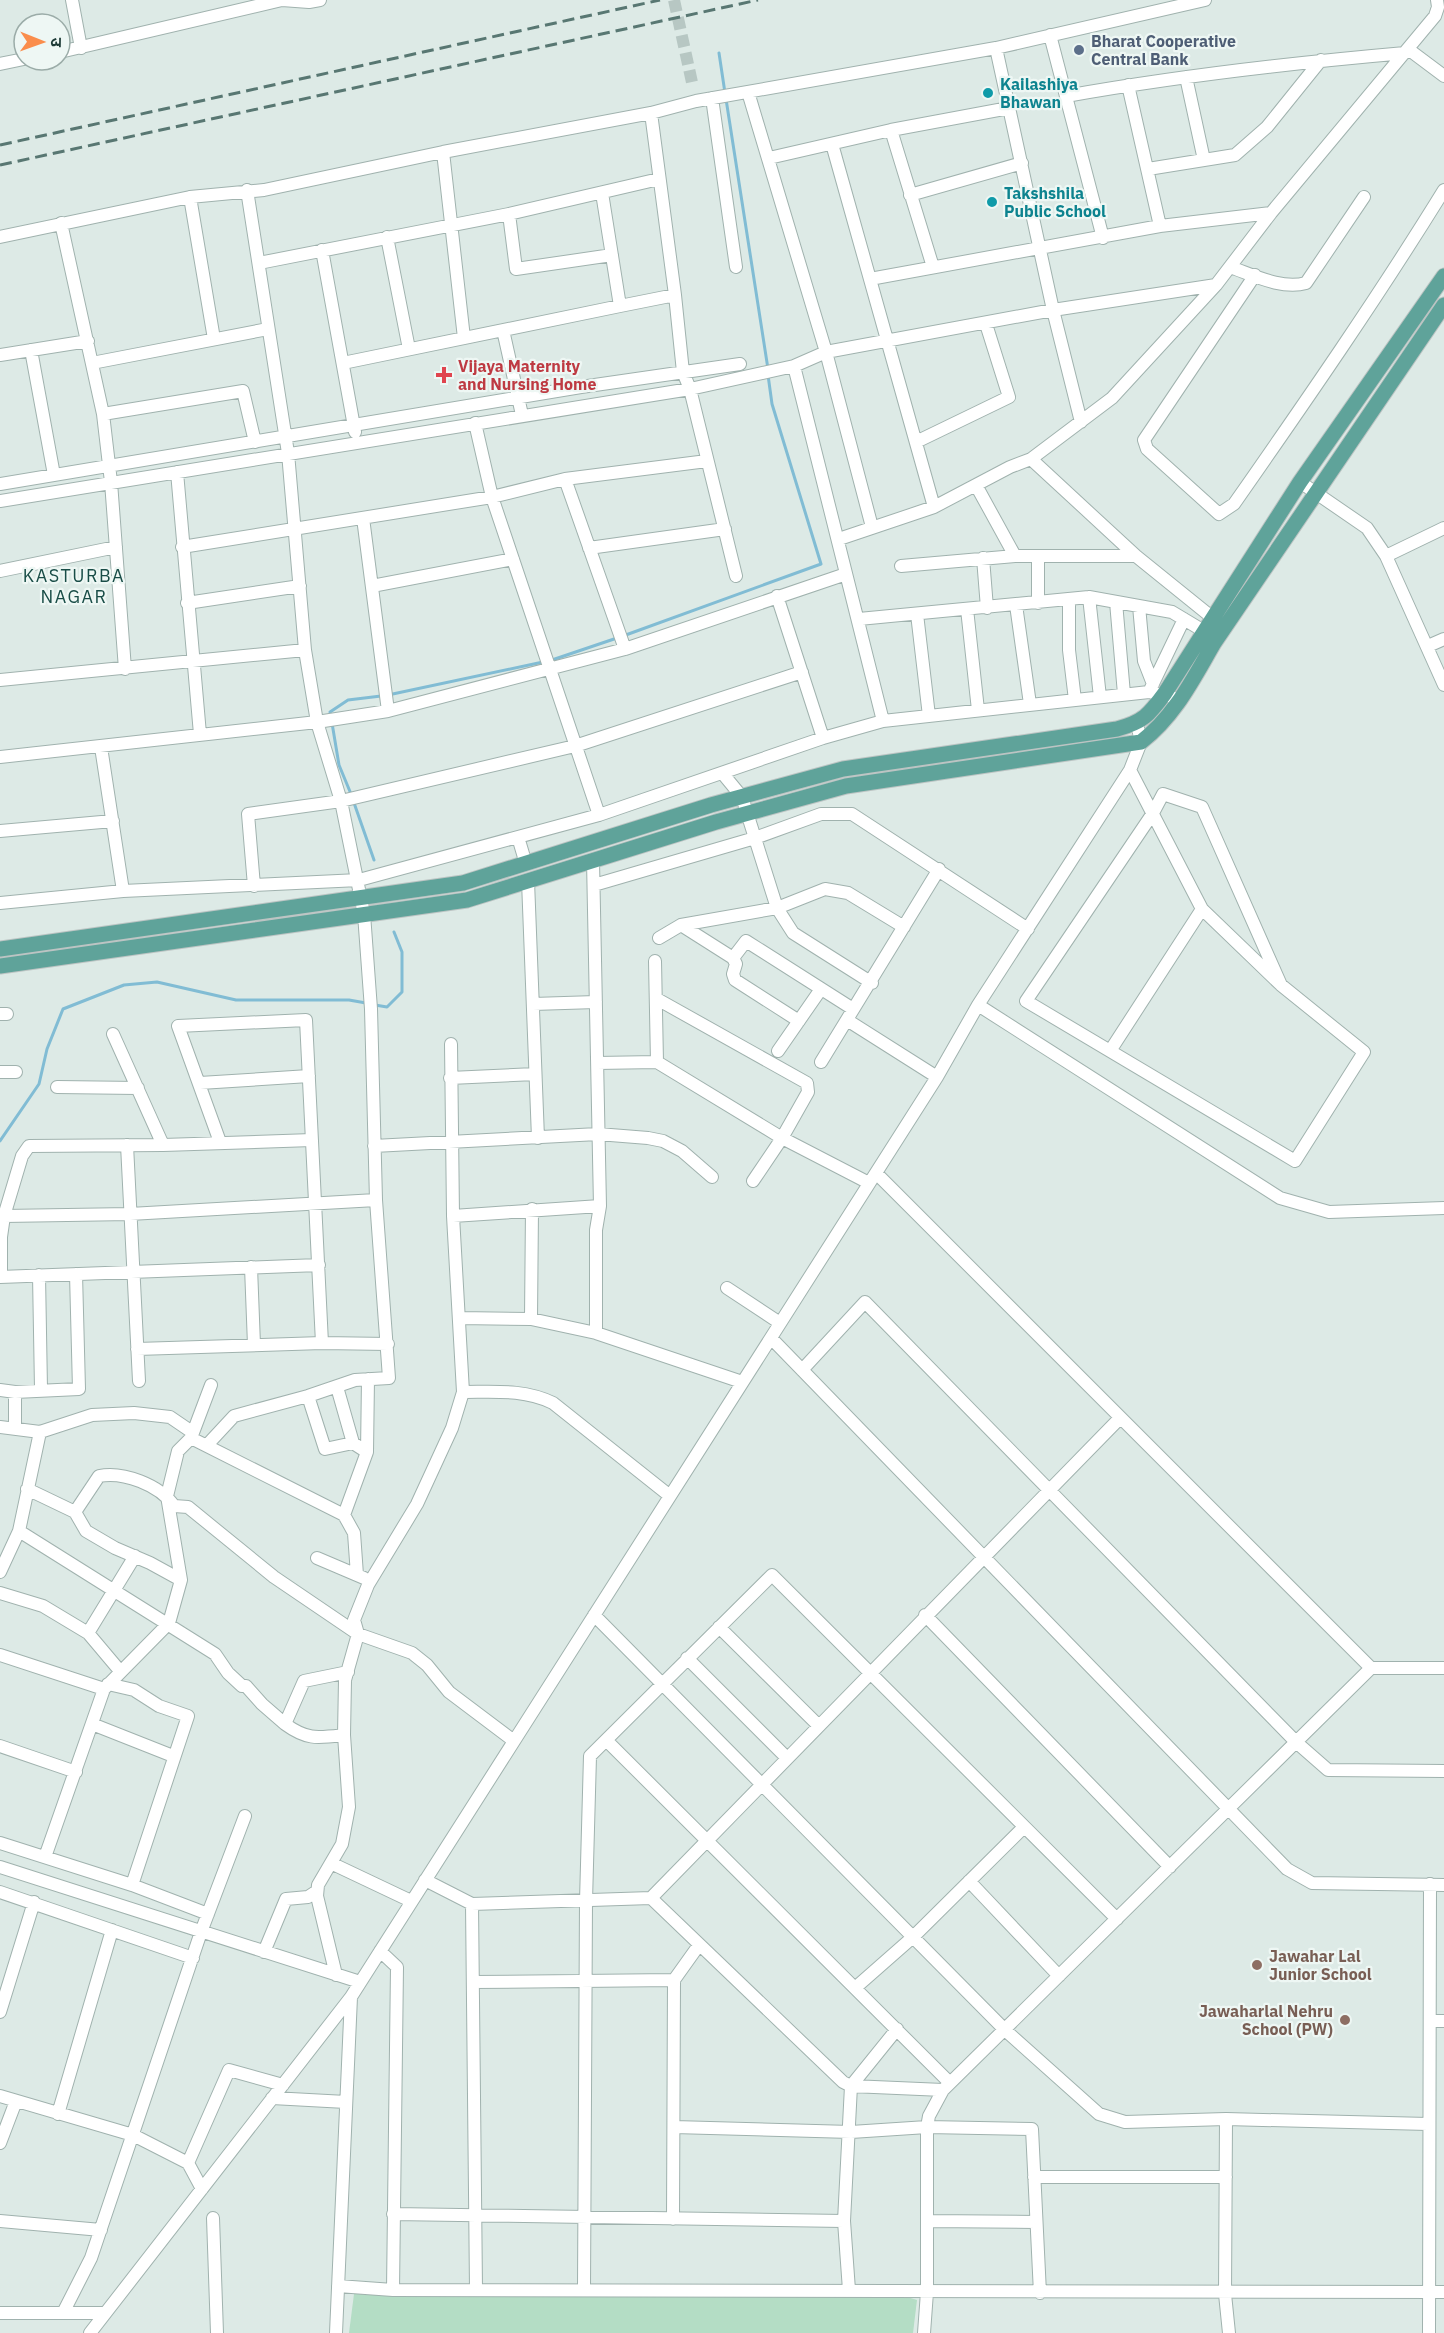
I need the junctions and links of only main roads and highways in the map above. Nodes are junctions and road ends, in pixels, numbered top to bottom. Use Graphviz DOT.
graph roads {
  1 [pos="1444,276"];
  2 [pos="1444,304"];
  3 [pos="1212,630"];
  4 [pos="0,949"];
  5 [pos="0,966"];
  1 -- 3 [label="main road"];
  2 -- 3 [label="main road"];
  3 -- 4 [label="main road"];
  3 -- 5 [label="main road"];
}
